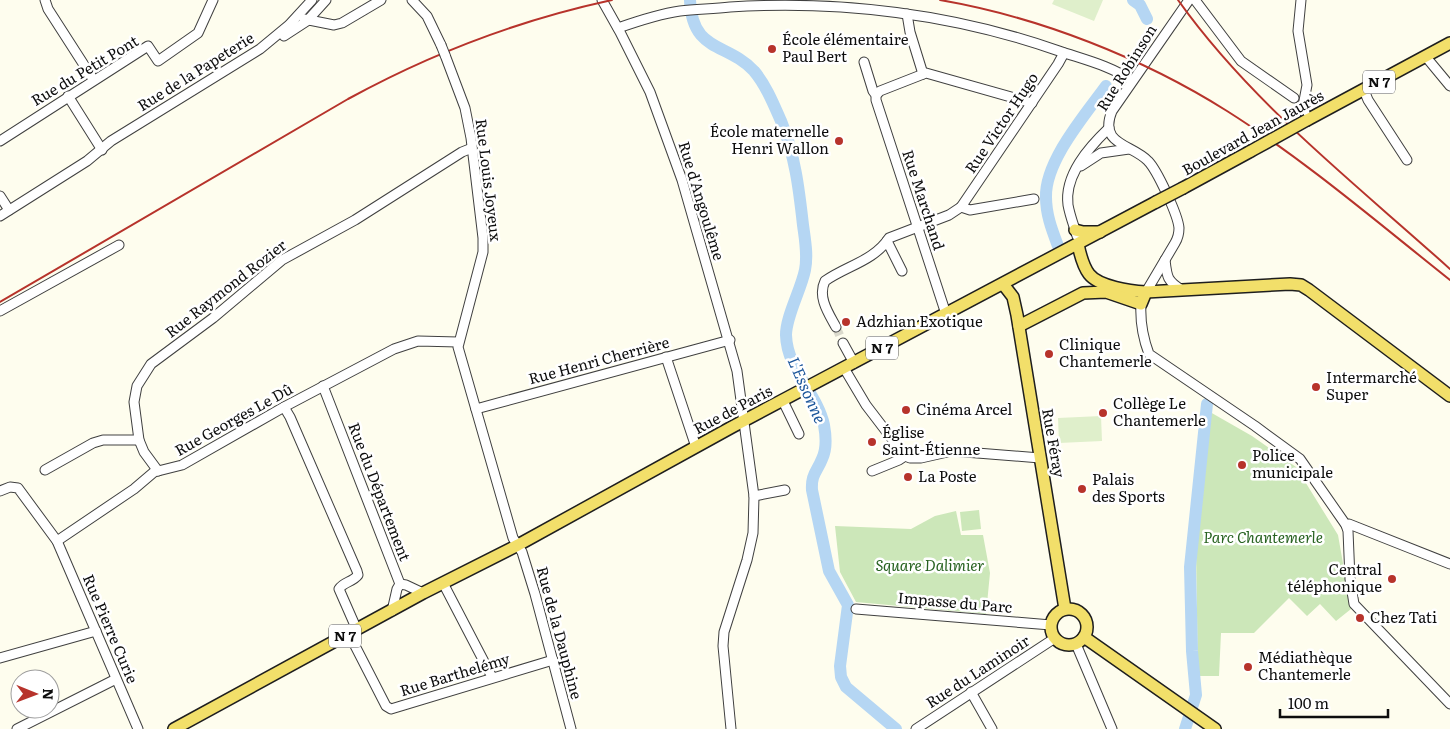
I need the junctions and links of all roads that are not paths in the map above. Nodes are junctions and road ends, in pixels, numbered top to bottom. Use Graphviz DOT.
graph roads {
  1 [pos="45,0"];
  2 [pos="213,0"];
  3 [pos="312,0"];
  4 [pos="326,0"];
  5 [pos="381,0"];
  6 [pos="412,0"];
  7 [pos="602,0"];
  8 [pos="1188,0"];
  9 [pos="1195,0"];
  10 [pos="1301,0"];
  11 [pos="841,3"];
  12 [pos="319,8"];
  13 [pos="301,12"];
  14 [pos="907,14"];
  15 [pos="307,21"];
  16 [pos="325,22"];
  17 [pos="618,28"];
  18 [pos="1450,43"];
  19 [pos="1064,53"];
  20 [pos="1426,57"];
  21 [pos="864,62"];
  22 [pos="923,74"];
  23 [pos="93,80"];
  24 [pos="1132,82"];
  25 [pos="1450,86"];
  26 [pos="1364,90"];
  27 [pos="876,94"];
  28 [pos="68,96"];
  29 [pos="1294,98"];
  30 [pos="1032,103"];
  31 [pos="1307,120"];
  32 [pos="1109,128"];
  33 [pos="0,141"];
  34 [pos="472,148"];
  35 [pos="1129,149"];
  36 [pos="102,150"];
  37 [pos="1407,160"];
  38 [pos="1075,171"];
  39 [pos="0,196"];
  40 [pos="1034,199"];
  41 [pos="961,207"];
  42 [pos="9,210"];
  43 [pos="0,216"];
  44 [pos="917,227"];
  45 [pos="1075,230"];
  46 [pos="1102,232"];
  47 [pos="887,241"];
  48 [pos="119,245"];
  49 [pos="1074,246"];
  50 [pos="1165,260"];
  51 [pos="1086,269"];
  52 [pos="902,271"];
  53 [pos="1094,279"];
  54 [pos="1003,284"];
  55 [pos="1182,290"];
  56 [pos="1146,292"];
  57 [pos="1083,293"];
  58 [pos="1141,304"];
  59 [pos="0,311"];
  60 [pos="946,314"];
  61 [pos="1019,326"];
  62 [pos="836,327"];
  63 [pos="730,340"];
  64 [pos="458,342"];
  65 [pos="843,343"];
  66 [pos="666,357"];
  67 [pos="849,365"];
  68 [pos="323,386"];
  69 [pos="1450,396"];
  70 [pos="783,401"];
  71 [pos="284,407"];
  72 [pos="476,409"];
  73 [pos="743,421"];
  74 [pos="799,434"];
  75 [pos="139,440"];
  76 [pos="696,447"];
  77 [pos="905,456"];
  78 [pos="1040,458"];
  79 [pos="45,470"];
  80 [pos="158,471"];
  81 [pos="872,471"];
  82 [pos="785,490"];
  83 [pos="0,491"];
  84 [pos="754,496"];
  85 [pos="1346,525"];
  86 [pos="58,540"];
  87 [pos="518,545"];
  88 [pos="1450,564"];
  89 [pos="443,583"];
  90 [pos="400,584"];
  91 [pos="424,593"];
  92 [pos="856,609"];
  93 [pos="1065,609"];
  94 [pos="392,611"];
  95 [pos="1051,625"];
  96 [pos="96,631"];
  97 [pos="353,632"];
  98 [pos="1055,638"];
  99 [pos="1080,640"];
  100 [pos="0,658"];
  101 [pos="553,660"];
  102 [pos="492,677"];
  103 [pos="116,678"];
  104 [pos="971,692"];
  105 [pos="1450,704"];
  106 [pos="17,729"];
  107 [pos="138,729"];
  108 [pos="174,729"];
  109 [pos="571,729"];
  110 [pos="732,729"];
  111 [pos="737,729"];
  112 [pos="916,729"];
  113 [pos="992,729"];
  114 [pos="1112,729"];
  115 [pos="1215,729"];
  1 -- 23 [label="street"];
  2 -- 23 [label="street, Rue du Petit Pont"];
  3 -- 13 [label="street"];
  4 -- 12 [label="street"];
  5 -- 16 [label="street"];
  6 -- 34 [label="street, Rue Louis Joyeux, bridge"];
  7 -- 17 [label="street, Rue d'Angoulême"];
  8 -- 24 [label="street, Rue Robinson"];
  9 -- 29 [label="street"];
  10 -- 31 [label="street"];
  11 -- 14 [label="street"];
  11 -- 17 [label="street"];
  12 -- 15 [label="street"];
  12 -- 16 [label="street"];
  13 -- 15 [label="street"];
  13 -- 36 [label="street, Rue de la Papeterie"];
  14 -- 19 [label="street"];
  14 -- 22 [label="street"];
  15 -- 16 [label="street"];
  15 -- 36 [label="street, Rue de la Papeterie"];
  17 -- 63 [label="street, Rue d'Angoulême"];
  18 -- 20 [label="main road, Boulevard Jean Jaurès / N 7"];
  19 -- 24 [label="street"];
  19 -- 30 [label="street, Rue Victor Hugo"];
  20 -- 25 [label="street"];
  20 -- 26 [label="main road, Boulevard Jean Jaurès / N 7"];
  21 -- 27 [label="street, Rue Marchand"];
  22 -- 27 [label="street"];
  22 -- 30 [label="street"];
  23 -- 28 [label="street, Rue du Petit Pont"];
  24 -- 32 [label="street, Rue Robinson"];
  26 -- 31 [label="main road, Boulevard Jean Jaurès / N 7"];
  26 -- 37 [label="street"];
  27 -- 44 [label="street, Rue Marchand"];
  28 -- 33 [label="street, Rue du Petit Pont"];
  28 -- 36 [label="street"];
  30 -- 41 [label="street, Rue Victor Hugo"];
  31 -- 46 [label="main road, Boulevard Jean Jaurès / N 7, bridge"];
  32 -- 35 [label="street, Rue Robinson"];
  32 -- 38 [label="street, Rue Robinson"];
  34 -- 64 [label="street, Rue Louis Joyeux"];
  34 -- 75 [label="street, Rue Raymond Rozier"];
  35 -- 38 [label="street"];
  35 -- 50 [label="street, Rue Robinson"];
  36 -- 42 [label="street, Rue de la Papeterie"];
  38 -- 45 [label="street, Rue Robinson"];
  39 -- 42 [label="street"];
  40 -- 41 [label="street"];
  41 -- 44 [label="street"];
  42 -- 43 [label="street, Rue de la Papeterie"];
  44 -- 47 [label="street"];
  44 -- 60 [label="street, Rue Marchand"];
  45 -- 46 [label="main road"];
  45 -- 49 [label="street, Rue Robinson"];
  46 -- 49 [label="main road, Boulevard Jean Jaurès / N 7"];
  46 -- 51 [label="main road"];
  47 -- 52 [label="street"];
  47 -- 62 [label="street"];
  48 -- 59 [label="street"];
  49 -- 51 [label="main road"];
  49 -- 54 [label="main road, Rue de Paris / N 7"];
  50 -- 55 [label="street"];
  50 -- 56 [label="street, Rue Robinson"];
  51 -- 53 [label="main road"];
  53 -- 56 [label="main road"];
  53 -- 57 [label="main road"];
  54 -- 60 [label="main road, Rue de Paris / N 7"];
  54 -- 61 [label="main road, Rue Féray"];
  55 -- 56 [label="main road"];
  55 -- 69 [label="main road"];
  56 -- 58 [label="main road"];
  57 -- 58 [label="main road"];
  57 -- 61 [label="main road"];
  58 -- 85 [label="street"];
  60 -- 67 [label="main road, Rue de Paris / N 7"];
  61 -- 78 [label="main road, Rue Féray"];
  63 -- 66 [label="street, Rue Henri Cherrière"];
  63 -- 73 [label="street, Rue d'Angoulême"];
  64 -- 68 [label="street, Rue Georges Le Dû"];
  64 -- 72 [label="street"];
  65 -- 67 [label="street"];
  66 -- 72 [label="street, Rue Henri Cherrière"];
  66 -- 76 [label="street"];
  67 -- 70 [label="main road, Rue de Paris / N 7"];
  67 -- 77 [label="street"];
  68 -- 71 [label="street, Rue Georges Le Dû"];
  68 -- 90 [label="street, Rue du Département"];
  70 -- 73 [label="main road, Rue de Paris / N 7"];
  70 -- 74 [label="street"];
  71 -- 80 [label="street, Rue Georges Le Dû"];
  71 -- 97 [label="street"];
  72 -- 87 [label="street"];
  73 -- 76 [label="main road, Rue de Paris / N 7"];
  73 -- 84 [label="street, Rue d'Angoulême"];
  75 -- 79 [label="street"];
  75 -- 80 [label="street, Rue Raymond Rozier"];
  76 -- 87 [label="main road, Rue de Paris / N 7"];
  77 -- 78 [label="street"];
  77 -- 81 [label="street"];
  78 -- 93 [label="main road, Rue Féray"];
  80 -- 86 [label="street, Rue Georges Le Dû"];
  82 -- 84 [label="street"];
  83 -- 86 [label="street"];
  84 -- 110 [label="street, Rue d'Angoulême"];
  85 -- 88 [label="street"];
  85 -- 105 [label="street"];
  86 -- 96 [label="street, Rue Pierre Curie"];
  87 -- 89 [label="main road, N 7"];
  87 -- 101 [label="street, Rue de la Dauphine"];
  89 -- 91 [label="main road, N 7"];
  89 -- 102 [label="street"];
  90 -- 91 [label="street, Rue du Département"];
  90 -- 94 [label="street"];
  91 -- 94 [label="main road, N 7"];
  92 -- 95 [label="street, Impasse du Parc"];
  93 -- 95 [label="main road"];
  93 -- 99 [label="main road"];
  94 -- 97 [label="main road, N 7"];
  95 -- 98 [label="main road"];
  96 -- 100 [label="street"];
  96 -- 103 [label="street, Rue Pierre Curie"];
  97 -- 102 [label="street, Rue Barthelémy"];
  97 -- 108 [label="main road, N 7"];
  98 -- 99 [label="main road"];
  98 -- 104 [label="street, Rue du Laminoir"];
  99 -- 114 [label="street"];
  99 -- 115 [label="main road"];
  101 -- 102 [label="street, Rue Barthelémy"];
  101 -- 109 [label="street, Rue de la Dauphine"];
  103 -- 106 [label="street"];
  103 -- 107 [label="street, Rue Pierre Curie"];
  104 -- 112 [label="street, Rue du Laminoir"];
  104 -- 113 [label="street"];
  110 -- 111 [label="street"];
}
